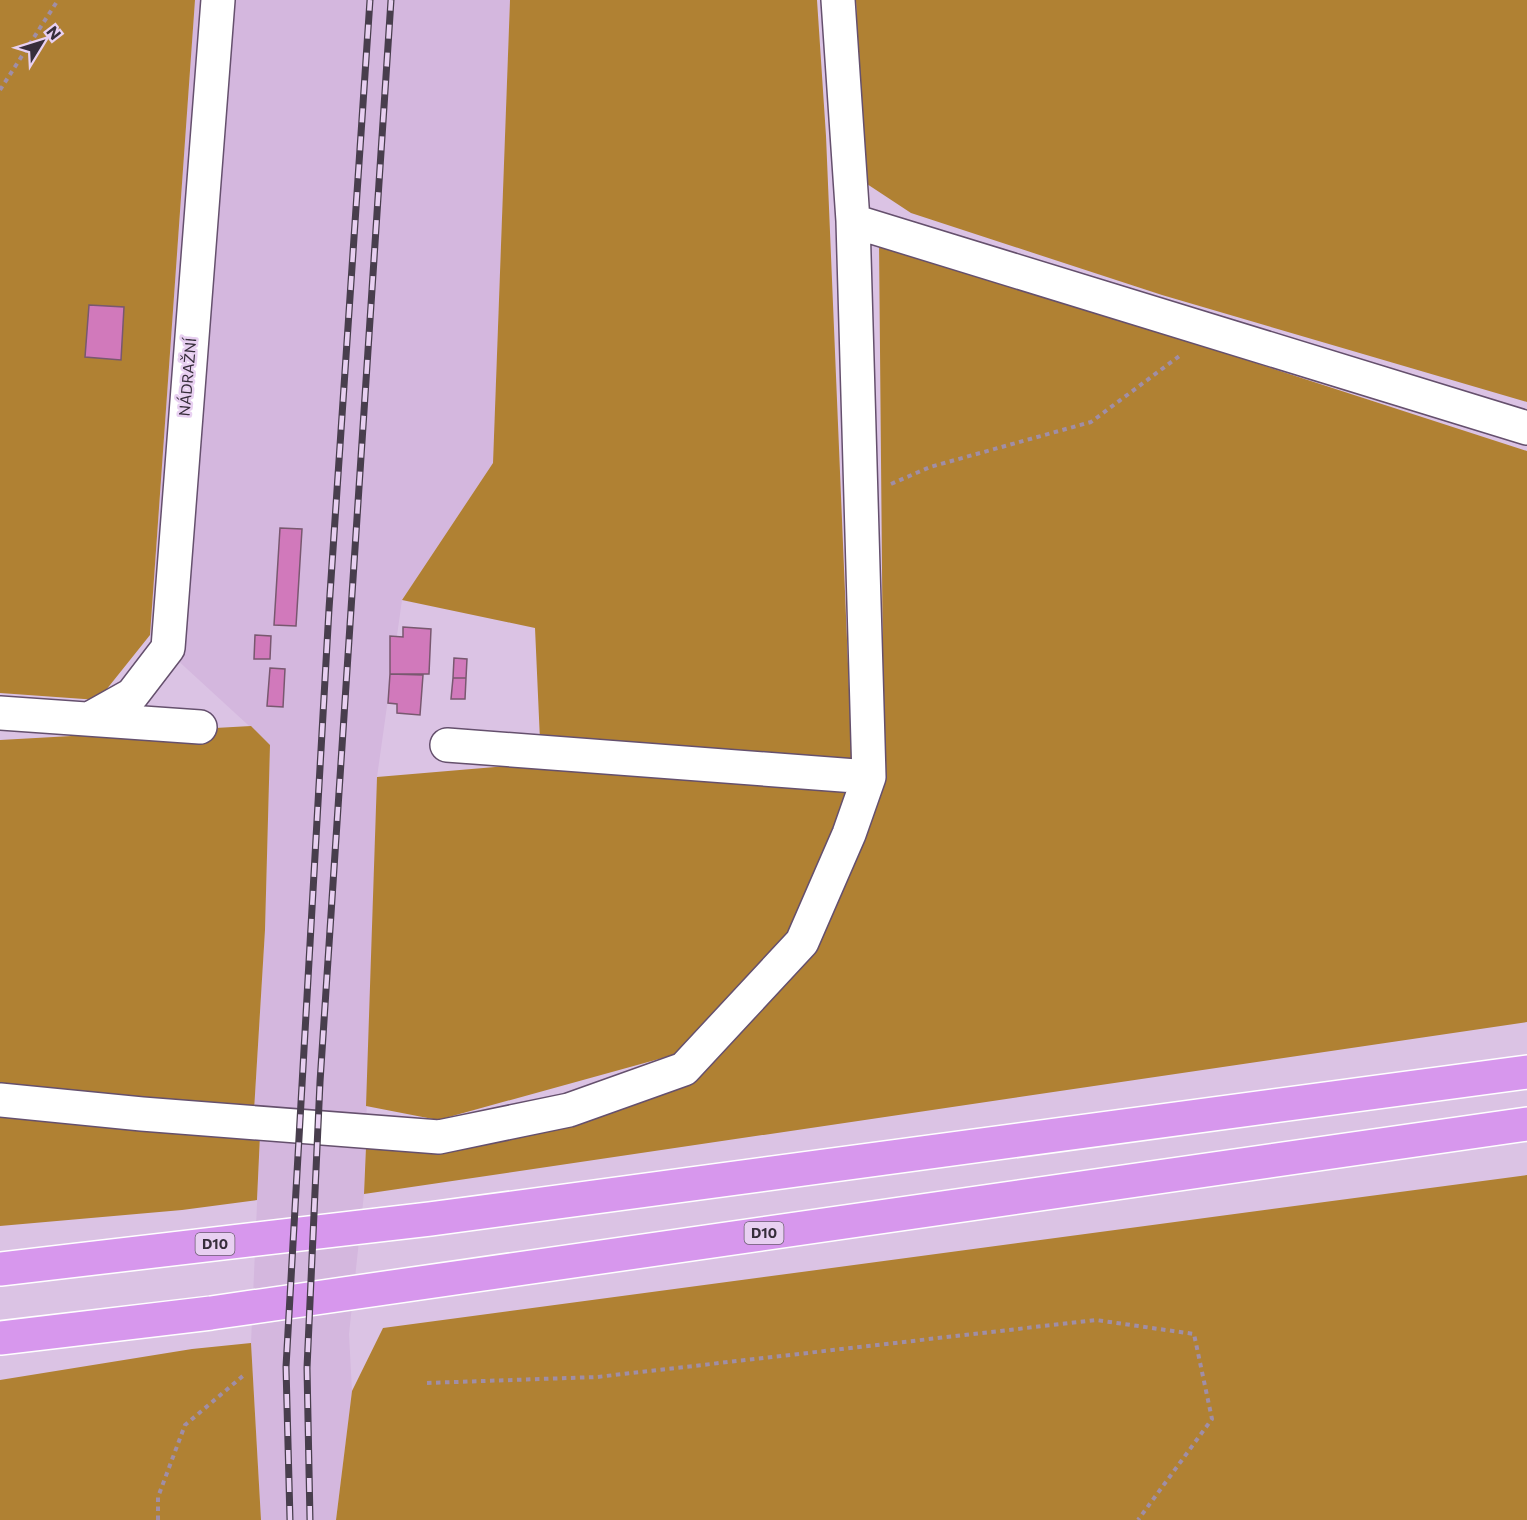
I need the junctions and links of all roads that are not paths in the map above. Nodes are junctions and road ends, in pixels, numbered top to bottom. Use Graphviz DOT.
graph roads {
  1 [pos="218,0"];
  2 [pos="838,0"];
  3 [pos="853,221"];
  4 [pos="1527,428"];
  5 [pos="0,713"];
  6 [pos="91,718"];
  7 [pos="200,727"];
  8 [pos="447,745"];
  9 [pos="869,777"];
  10 [pos="1527,1072"];
  11 [pos="0,1100"];
  12 [pos="1527,1124"];
  13 [pos="0,1269"];
  14 [pos="0,1338"];
  1 -- 6 [label="street, NÁDRAŽNÍ"];
  2 -- 3 [label="street"];
  3 -- 4 [label="street"];
  3 -- 9 [label="street"];
  5 -- 6 [label="street"];
  6 -- 7 [label="street"];
  8 -- 9 [label="street"];
  9 -- 11 [label="street"];
  10 -- 13 [label="highway, D10"];
  12 -- 14 [label="highway, D10"];
}
